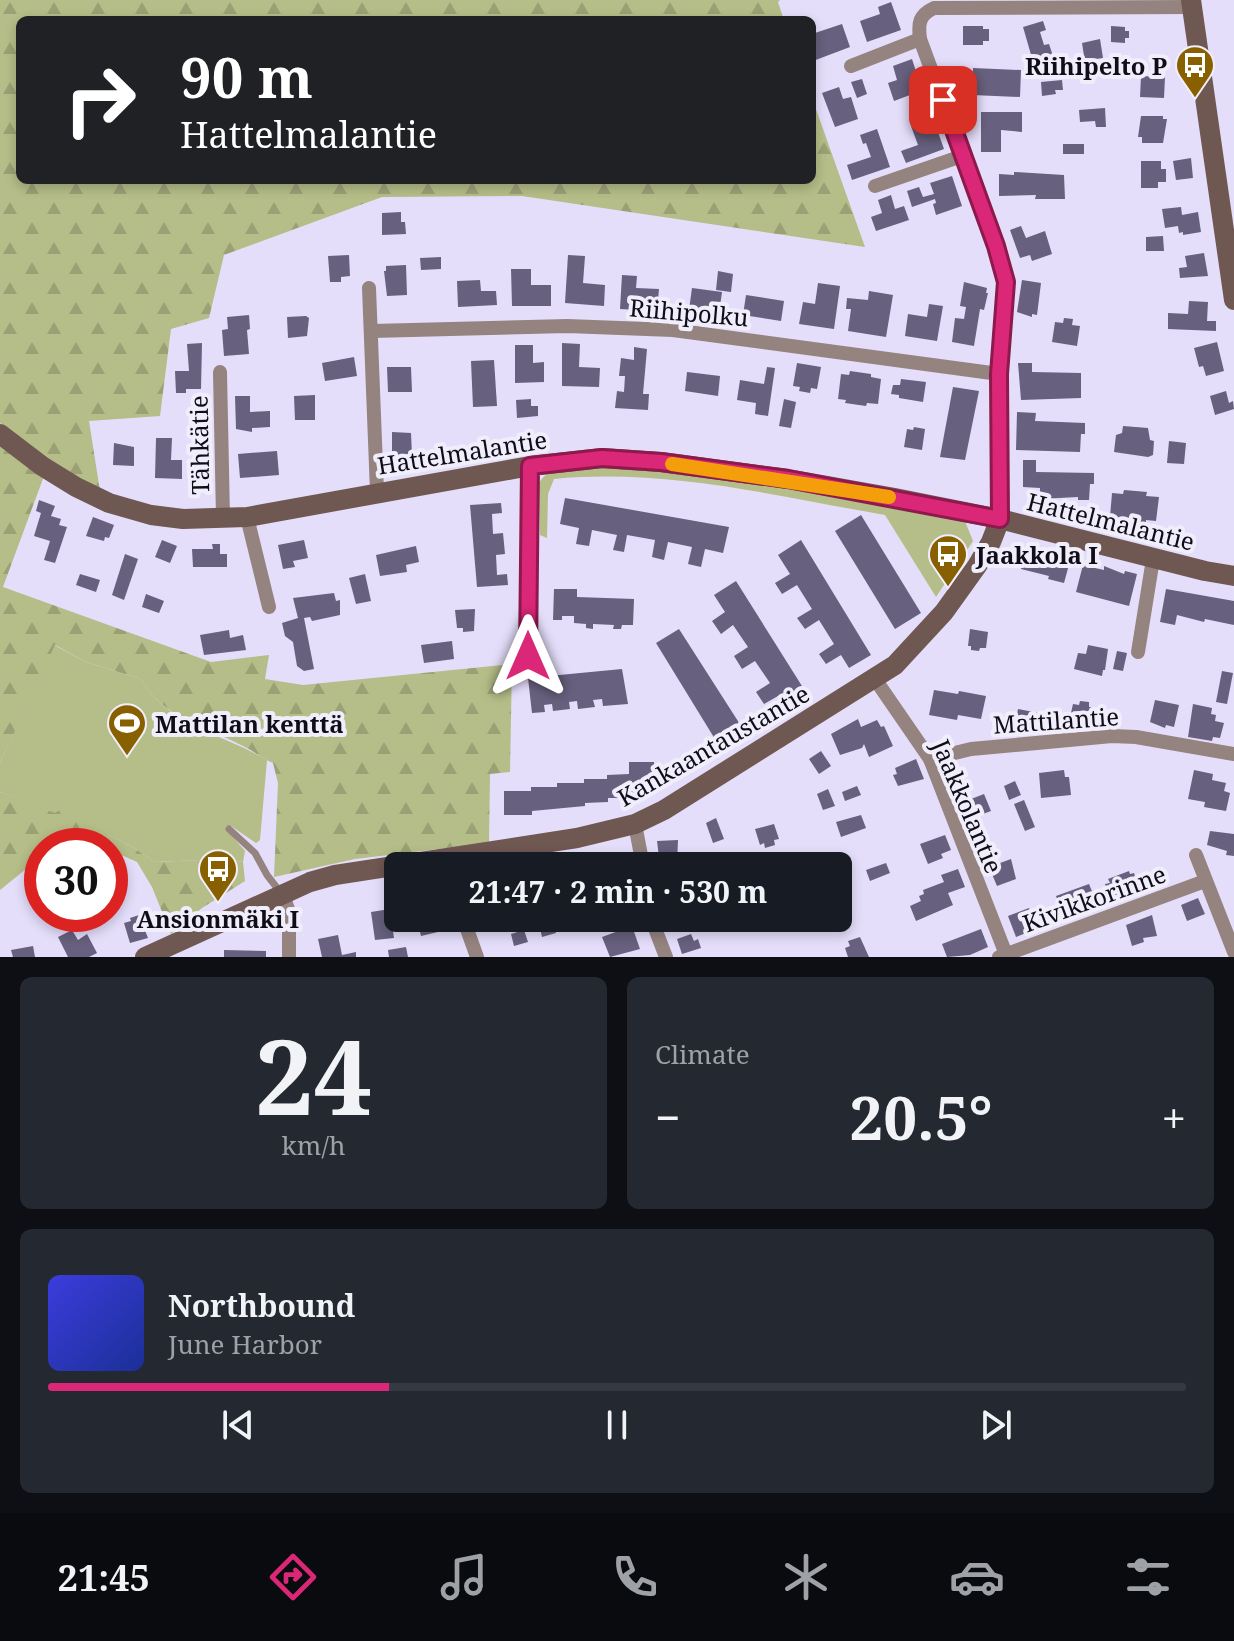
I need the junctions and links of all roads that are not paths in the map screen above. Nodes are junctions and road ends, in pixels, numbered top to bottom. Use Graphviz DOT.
graph roads {
  1 [pos="1192,4"];
  2 [pos="920,39"];
  3 [pos="851,66"];
  4 [pos="962,156"];
  5 [pos="875,186"];
  6 [pos="369,288"];
  7 [pos="1234,300"];
  8 [pos="372,331"];
  9 [pos="220,372"];
  10 [pos="999,374"];
  11 [pos="0,434"];
  12 [pos="530,466"];
  13 [pos="377,492"];
  14 [pos="223,517"];
  15 [pos="247,517"];
  16 [pos="1000,519"];
  17 [pos="1153,559"];
  18 [pos="1234,576"];
  19 [pos="269,607"];
  20 [pos="1138,652"];
  21 [pos="528,656"];
  22 [pos="875,679"];
  23 [pos="1234,754"];
  24 [pos="930,759"];
  25 [pos="635,824"];
  26 [pos="229,829"];
  27 [pos="501,852"];
  28 [pos="640,852"];
  29 [pos="1196,855"];
  30 [pos="384,869"];
  31 [pos="1205,881"];
  32 [pos="283,895"];
  33 [pos="468,932"];
  34 [pos="656,932"];
  35 [pos="1234,952"];
  36 [pos="1004,956"];
  37 [pos="145,957"];
  38 [pos="289,957"];
  39 [pos="477,957"];
  40 [pos="666,957"];
  1 -- 2 [label="street"];
  1 -- 7 [label="street"];
  2 -- 3 [label="street"];
  2 -- 4 [label="street"];
  4 -- 5 [label="street"];
  4 -- 10 [label="street"];
  6 -- 8 [label="street"];
  8 -- 10 [label="street, Riihipolku"];
  8 -- 13 [label="street"];
  9 -- 14 [label="street, Tähkätie"];
  10 -- 16 [label="street"];
  11 -- 14 [label="street, Hattelmalantie"];
  12 -- 13 [label="street, Hattelmalantie"];
  12 -- 16 [label="street, Hattelmalantie"];
  12 -- 21 [label="street"];
  13 -- 15 [label="street, Hattelmalantie"];
  14 -- 15 [label="street, Hattelmalantie"];
  15 -- 19 [label="street"];
  16 -- 17 [label="street, Hattelmalantie"];
  16 -- 22 [label="street, Kankaantaustantie"];
  17 -- 18 [label="street, Hattelmalantie"];
  17 -- 20 [label="street"];
  22 -- 24 [label="street, Jaakkolantie"];
  22 -- 25 [label="street, Kankaantaustantie"];
  23 -- 24 [label="street, Mattilantie"];
  24 -- 36 [label="street, Jaakkolantie"];
  25 -- 27 [label="street, Kankaantaustantie"];
  25 -- 28 [label="street"];
  26 -- 32 [label="lane"];
  29 -- 31 [label="street"];
  30 -- 32 [label="street, Kankaantaustantie"];
  31 -- 35 [label="street"];
  31 -- 36 [label="street, Kivikkorinne"];
  32 -- 37 [label="street, Kankaantaustantie"];
  32 -- 38 [label="street"];
  33 -- 39 [label="street"];
  34 -- 40 [label="street"];
}
